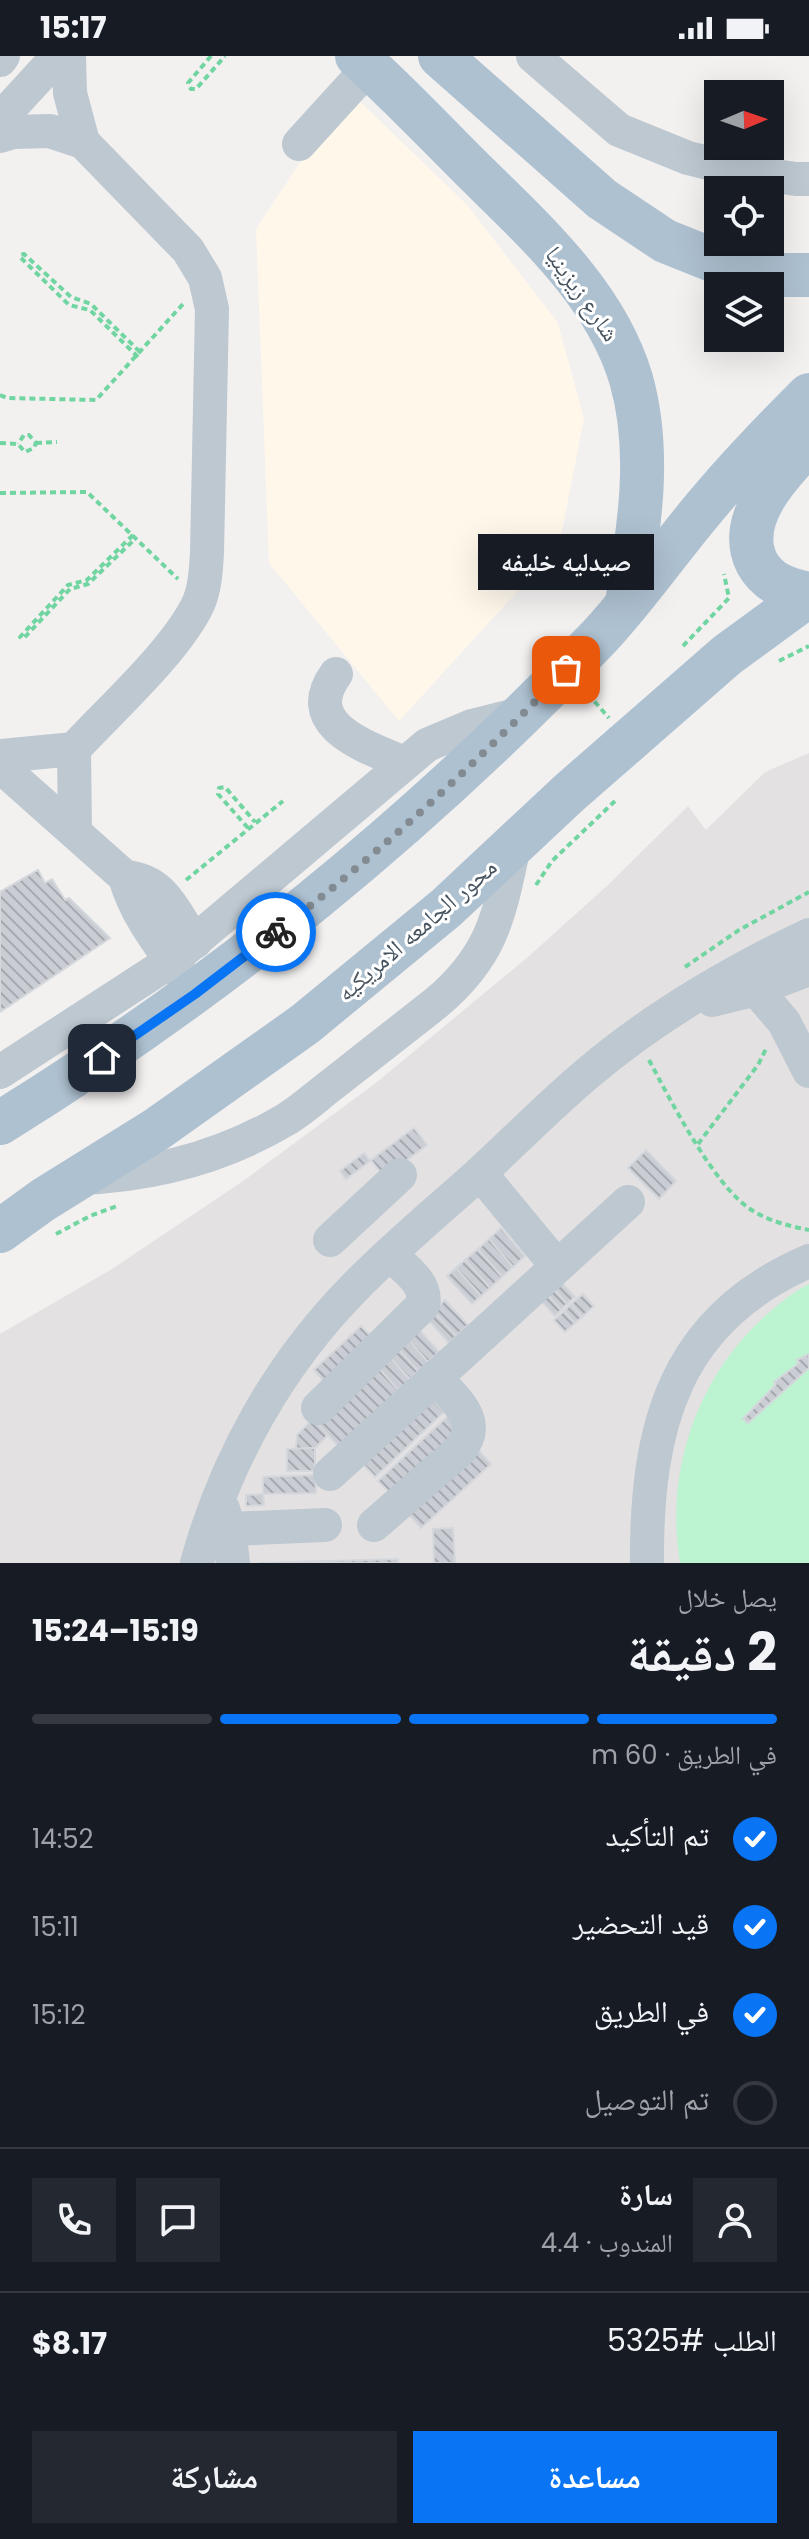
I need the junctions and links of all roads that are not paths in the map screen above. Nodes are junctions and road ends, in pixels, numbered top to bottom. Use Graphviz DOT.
graph roads {
  1 [pos="58,56"];
  2 [pos="69,56"];
  3 [pos="440,56"];
  4 [pos="533,56"];
  5 [pos="363,61"];
  6 [pos="0,119"];
  7 [pos="0,136"];
  8 [pos="83,142"];
  9 [pos="299,144"];
  10 [pos="809,179"];
  11 [pos="602,199"];
  12 [pos="555,252"];
  13 [pos="809,275"];
  14 [pos="809,395"];
  15 [pos="809,443"];
  16 [pos="809,594"];
  17 [pos="626,606"];
  18 [pos="336,674"];
  19 [pos="524,713"];
  20 [pos="74,749"];
  21 [pos="0,756"];
  22 [pos="404,763"];
  23 [pos="0,766"];
  24 [pos="75,832"];
  25 [pos="514,846"];
  26 [pos="125,877"];
  27 [pos="809,935"];
  28 [pos="187,965"];
  29 [pos="809,969"];
  30 [pos="749,980"];
  31 [pos="786,1026"];
  32 [pos="809,1071"];
  33 [pos="0,1072"];
  34 [pos="0,1123"];
  35 [pos="480,1173"];
  36 [pos="400,1175"];
  37 [pos="80,1178"];
  38 [pos="628,1202"];
  39 [pos="2,1228"];
  40 [pos="809,1261"];
  41 [pos="380,1262"];
  42 [pos="557,1266"];
  43 [pos="435,1377"];
  44 [pos="318,1408"];
  45 [pos="330,1474"];
  46 [pos="218,1497"];
  47 [pos="325,1525"];
  48 [pos="374,1525"];
  49 [pos="229,1529"];
  50 [pos="197,1563"];
  51 [pos="233,1563"];
  52 [pos="647,1563"];
  1 -- 6 [label="street"];
  2 -- 8 [label="street"];
  3 -- 11 [label="main road"];
  4 -- 10 [label="street"];
  5 -- 9 [label="street"];
  5 -- 12 [label="main road, شارع زيزينيا"];
  7 -- 8 [label="street"];
  8 -- 20 [label="street"];
  11 -- 12 [label="main road"];
  11 -- 13 [label="main road"];
  12 -- 17 [label="main road, شارع زيزينيا"];
  14 -- 17 [label="main road"];
  15 -- 16 [label="main road"];
  16 -- 25 [label="main road, محور الجامعه الامريكيه"];
  17 -- 19 [label="main road"];
  18 -- 22 [label="street"];
  19 -- 22 [label="street"];
  19 -- 28 [label="main road"];
  20 -- 21 [label="street"];
  20 -- 24 [label="street"];
  22 -- 28 [label="street"];
  23 -- 24 [label="street"];
  24 -- 26 [label="street"];
  25 -- 37 [label="main road, محور الجامعه الامريكيه"];
  25 -- 37 [label="street"];
  26 -- 28 [label="street"];
  26 -- 28 [label="street"];
  27 -- 30 [label="street"];
  28 -- 33 [label="street"];
  28 -- 34 [label="main road"];
  29 -- 30 [label="street"];
  30 -- 31 [label="street"];
  30 -- 35 [label="street"];
  31 -- 32 [label="street"];
  35 -- 41 [label="street"];
  35 -- 42 [label="street"];
  36 -- 41 [label="street"];
  37 -- 39 [label="main road, محور الجامعه الامريكيه"];
  38 -- 42 [label="street"];
  40 -- 52 [label="street"];
  41 -- 44 [label="street"];
  41 -- 46 [label="street"];
  42 -- 43 [label="street"];
  43 -- 45 [label="street"];
  43 -- 48 [label="street"];
  46 -- 49 [label="street"];
  46 -- 50 [label="street"];
  47 -- 49 [label="street"];
  49 -- 51 [label="street"];
}
